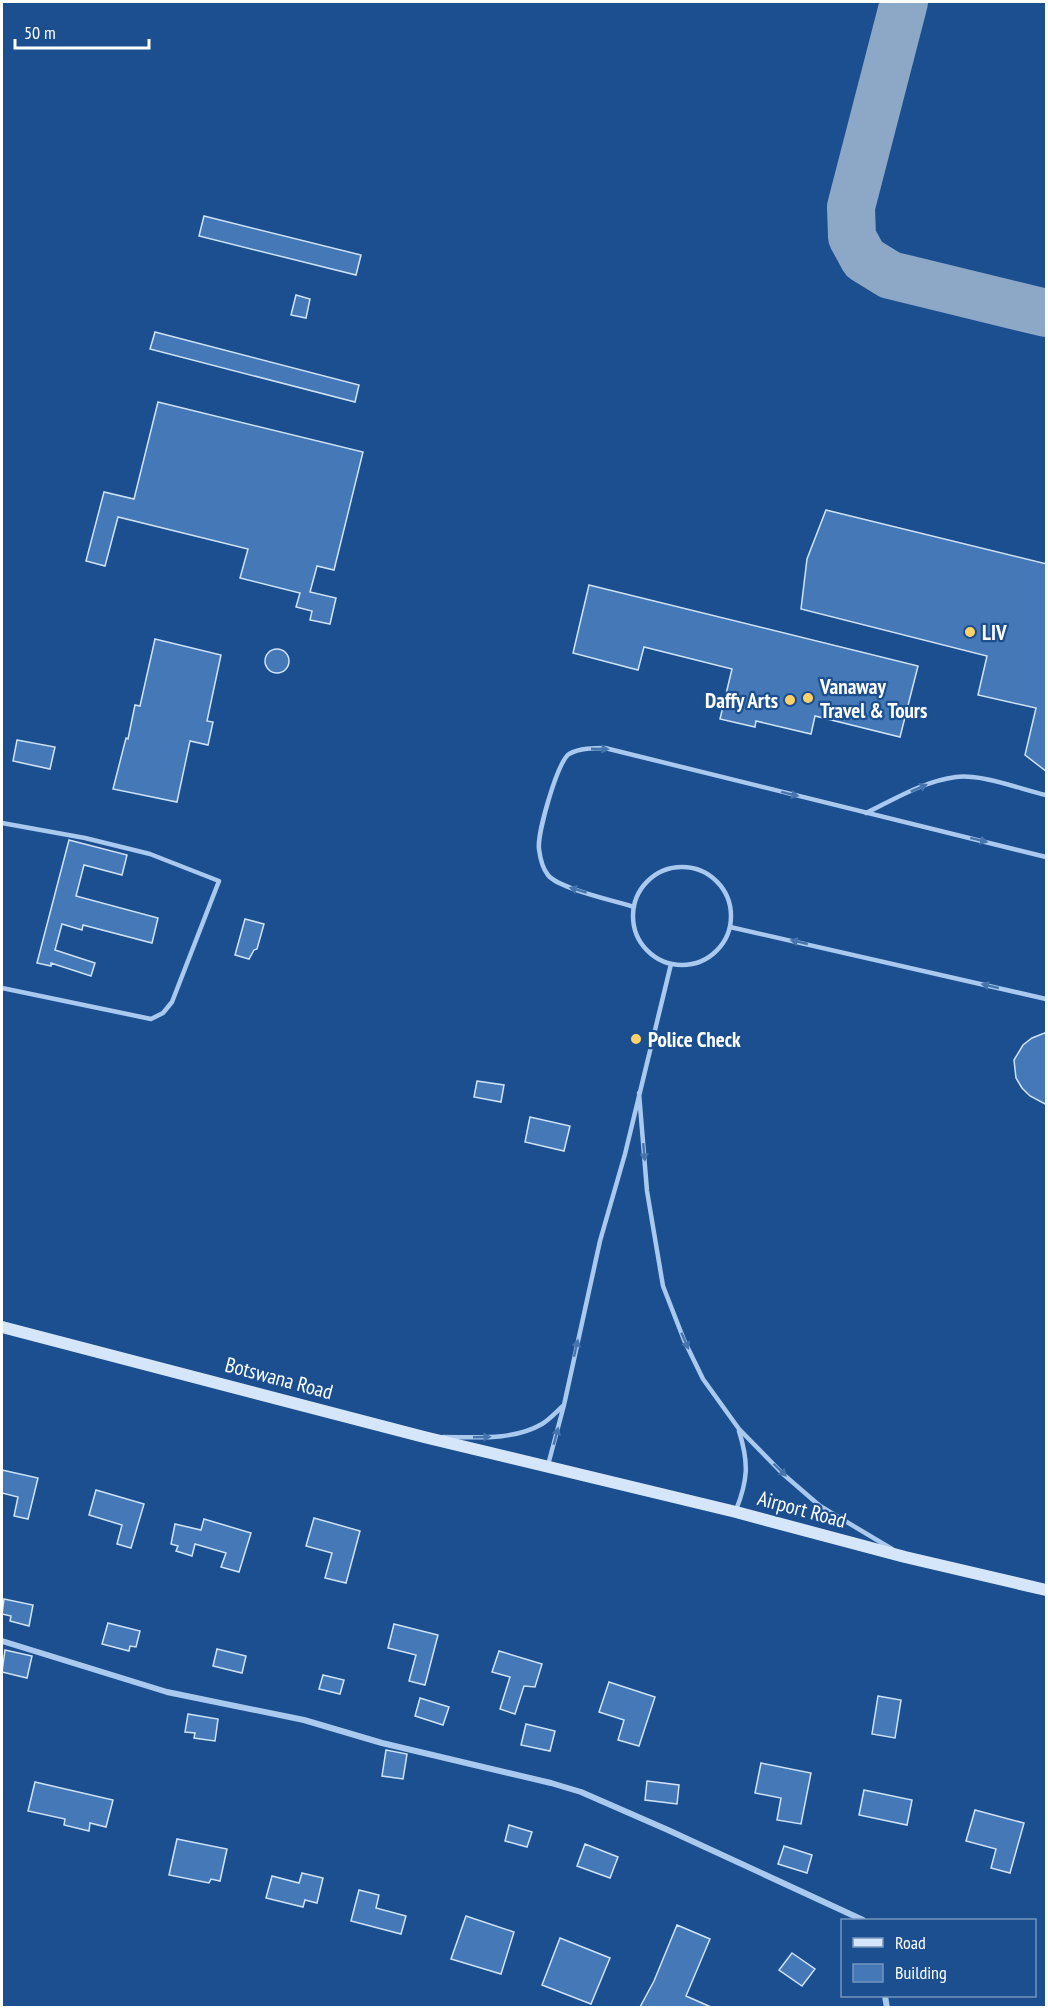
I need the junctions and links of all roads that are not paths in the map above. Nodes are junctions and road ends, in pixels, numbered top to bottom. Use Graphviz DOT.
graph roads {
  1 [pos="1047,795"];
  2 [pos="866,813"];
  3 [pos="2,823"];
  4 [pos="1047,856"];
  5 [pos="634,907"];
  6 [pos="730,927"];
  7 [pos="671,963"];
  8 [pos="2,988"];
  9 [pos="1047,999"];
  10 [pos="639,1094"];
  11 [pos="2,1327"];
  12 [pos="564,1405"];
  13 [pos="739,1429"];
  14 [pos="424,1437"];
  15 [pos="547,1467"];
  16 [pos="736,1512"];
  17 [pos="905,1557"];
  18 [pos="1047,1590"];
  19 [pos="2,1641"];
  20 [pos="861,1919"];
  2 -- 1 [label="lane, one-way"];
  2 -- 4 [label="lane, one-way"];
  5 -- 2 [label="lane, one-way"];
  3 -- 8 [label="lane"];
  5 -- 6 [label="lane"];
  5 -- 7 [label="lane"];
  6 -- 7 [label="lane"];
  9 -- 6 [label="lane, one-way"];
  7 -- 10 [label="lane"];
  12 -- 10 [label="lane, one-way"];
  10 -- 13 [label="lane, one-way"];
  11 -- 14 [label="street, Botswana Road"];
  14 -- 12 [label="lane, one-way"];
  15 -- 12 [label="lane, one-way"];
  13 -- 16 [label="lane"];
  13 -- 17 [label="lane, one-way"];
  14 -- 15 [label="street, Botswana Road"];
  15 -- 16 [label="street, Airport Road"];
  16 -- 17 [label="street, Airport Road"];
  17 -- 18 [label="street, Airport Road"];
  19 -- 20 [label="street"];
}
